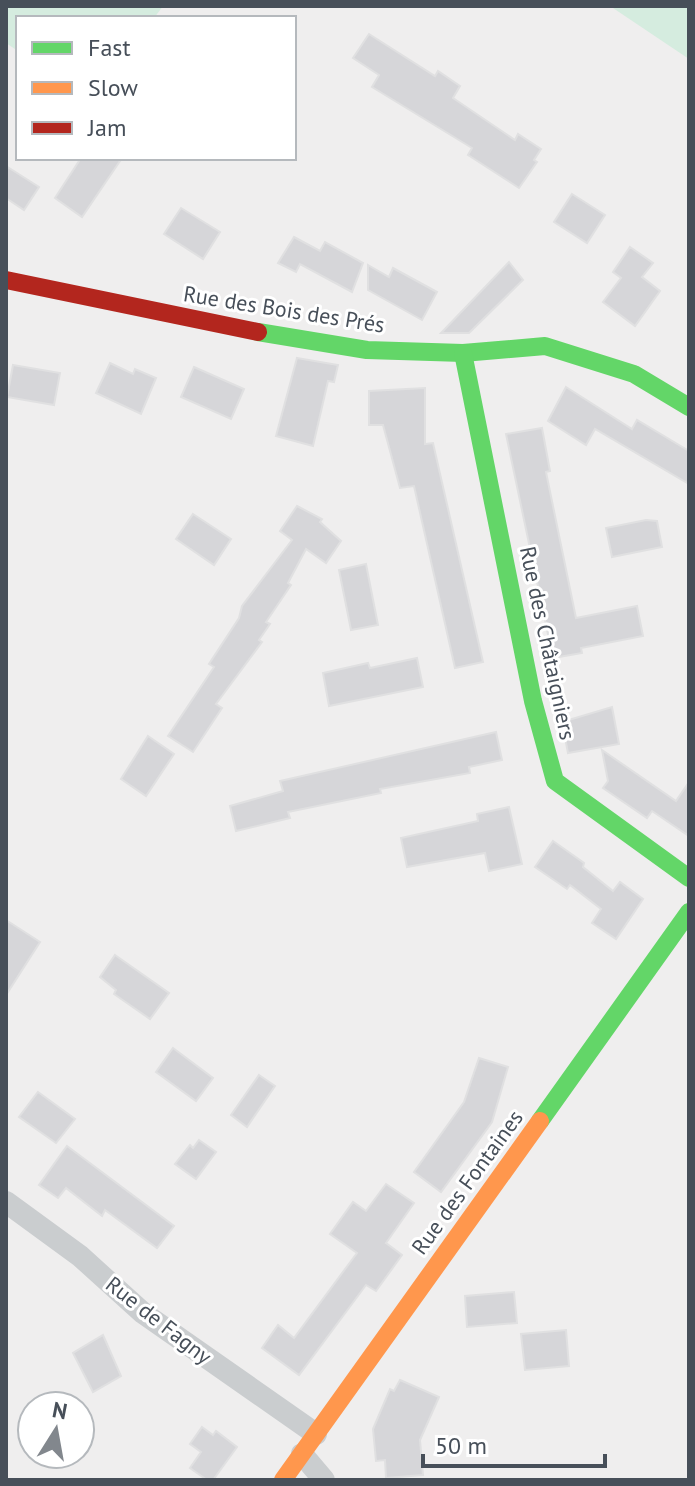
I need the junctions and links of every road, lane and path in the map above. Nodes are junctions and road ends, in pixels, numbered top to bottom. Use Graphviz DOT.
graph roads {
  1 [pos="6,280"];
  2 [pos="463,353"];
  3 [pos="689,407"];
  4 [pos="689,878"];
  5 [pos="689,912"];
  6 [pos="6,1202"];
  7 [pos="316,1434"];
  8 [pos="302,1454"];
  9 [pos="283,1480"];
  10 [pos="324,1480"];
  1 -- 2 [label="street, Rue des Bois des Prés"];
  2 -- 3 [label="street, Rue des Bois des Prés"];
  2 -- 4 [label="street, Rue des Châtaigniers"];
  5 -- 7 [label="street, Rue des Fontaines"];
  6 -- 7 [label="street, Rue de Fagny"];
  7 -- 8 [label="street, Rue des Fontaines"];
  8 -- 9 [label="street, Rue des Fontaines"];
  8 -- 10 [label="street"];
}
